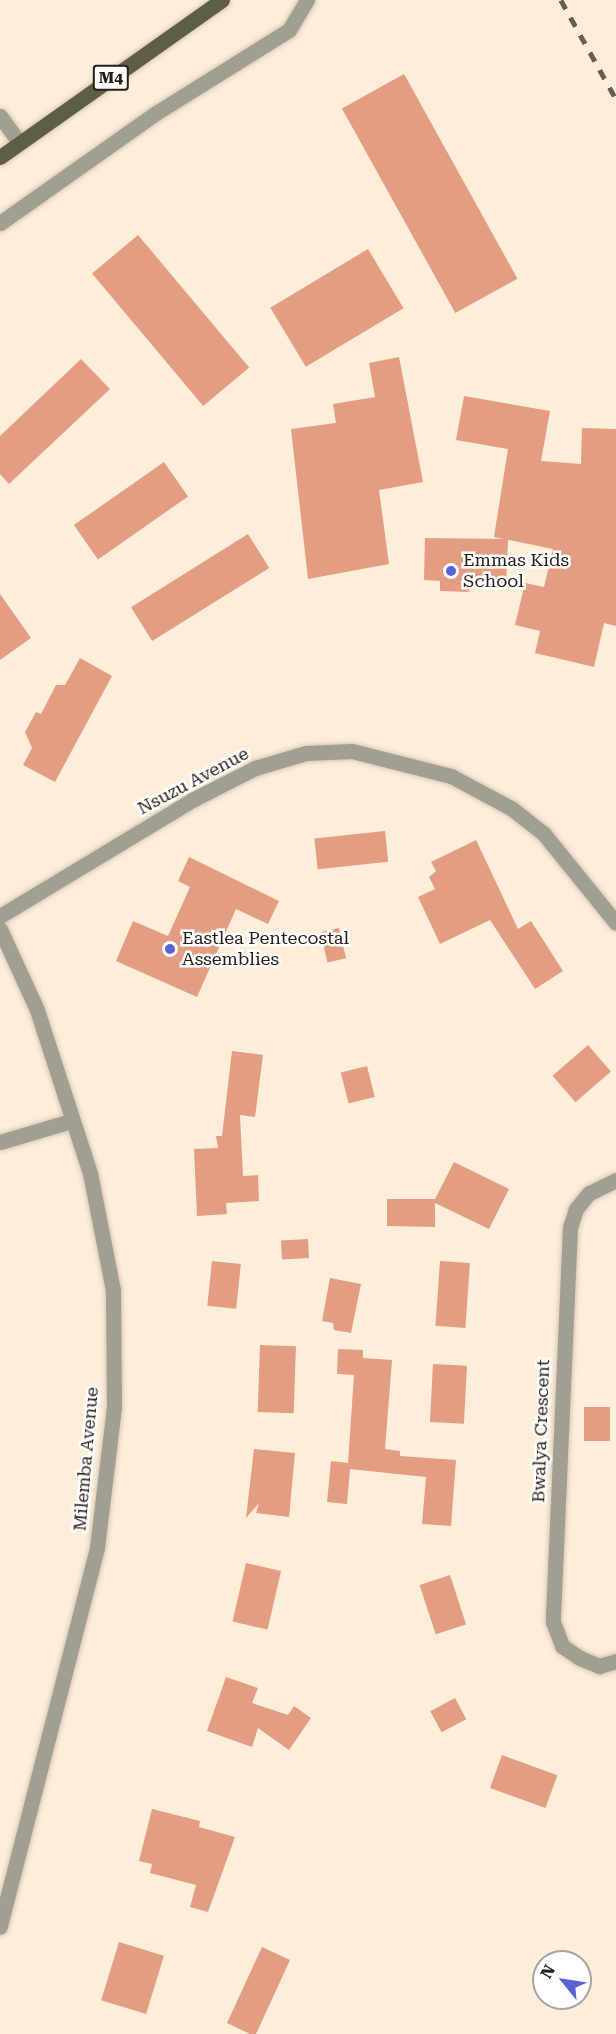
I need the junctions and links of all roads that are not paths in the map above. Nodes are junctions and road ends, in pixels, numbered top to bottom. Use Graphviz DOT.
graph roads {
  1 [pos="222,0"];
  2 [pos="307,0"];
  3 [pos="0,116"];
  4 [pos="19,142"];
  5 [pos="0,156"];
  6 [pos="0,223"];
  7 [pos="0,916"];
  8 [pos="616,923"];
  9 [pos="0,929"];
  10 [pos="71,1121"];
  11 [pos="0,1142"];
  12 [pos="616,1180"];
  13 [pos="616,1661"];
  14 [pos="0,1927"];
  1 -- 4 [label="main road, M4"];
  2 -- 6 [label="street"];
  3 -- 4 [label="street"];
  4 -- 5 [label="main road, M4"];
  7 -- 8 [label="street, Nsuzu Avenue"];
  9 -- 10 [label="street, Milemba Avenue"];
  10 -- 11 [label="street"];
  10 -- 14 [label="street, Milemba Avenue"];
  12 -- 13 [label="street, Bwalya Crescent"];
}
